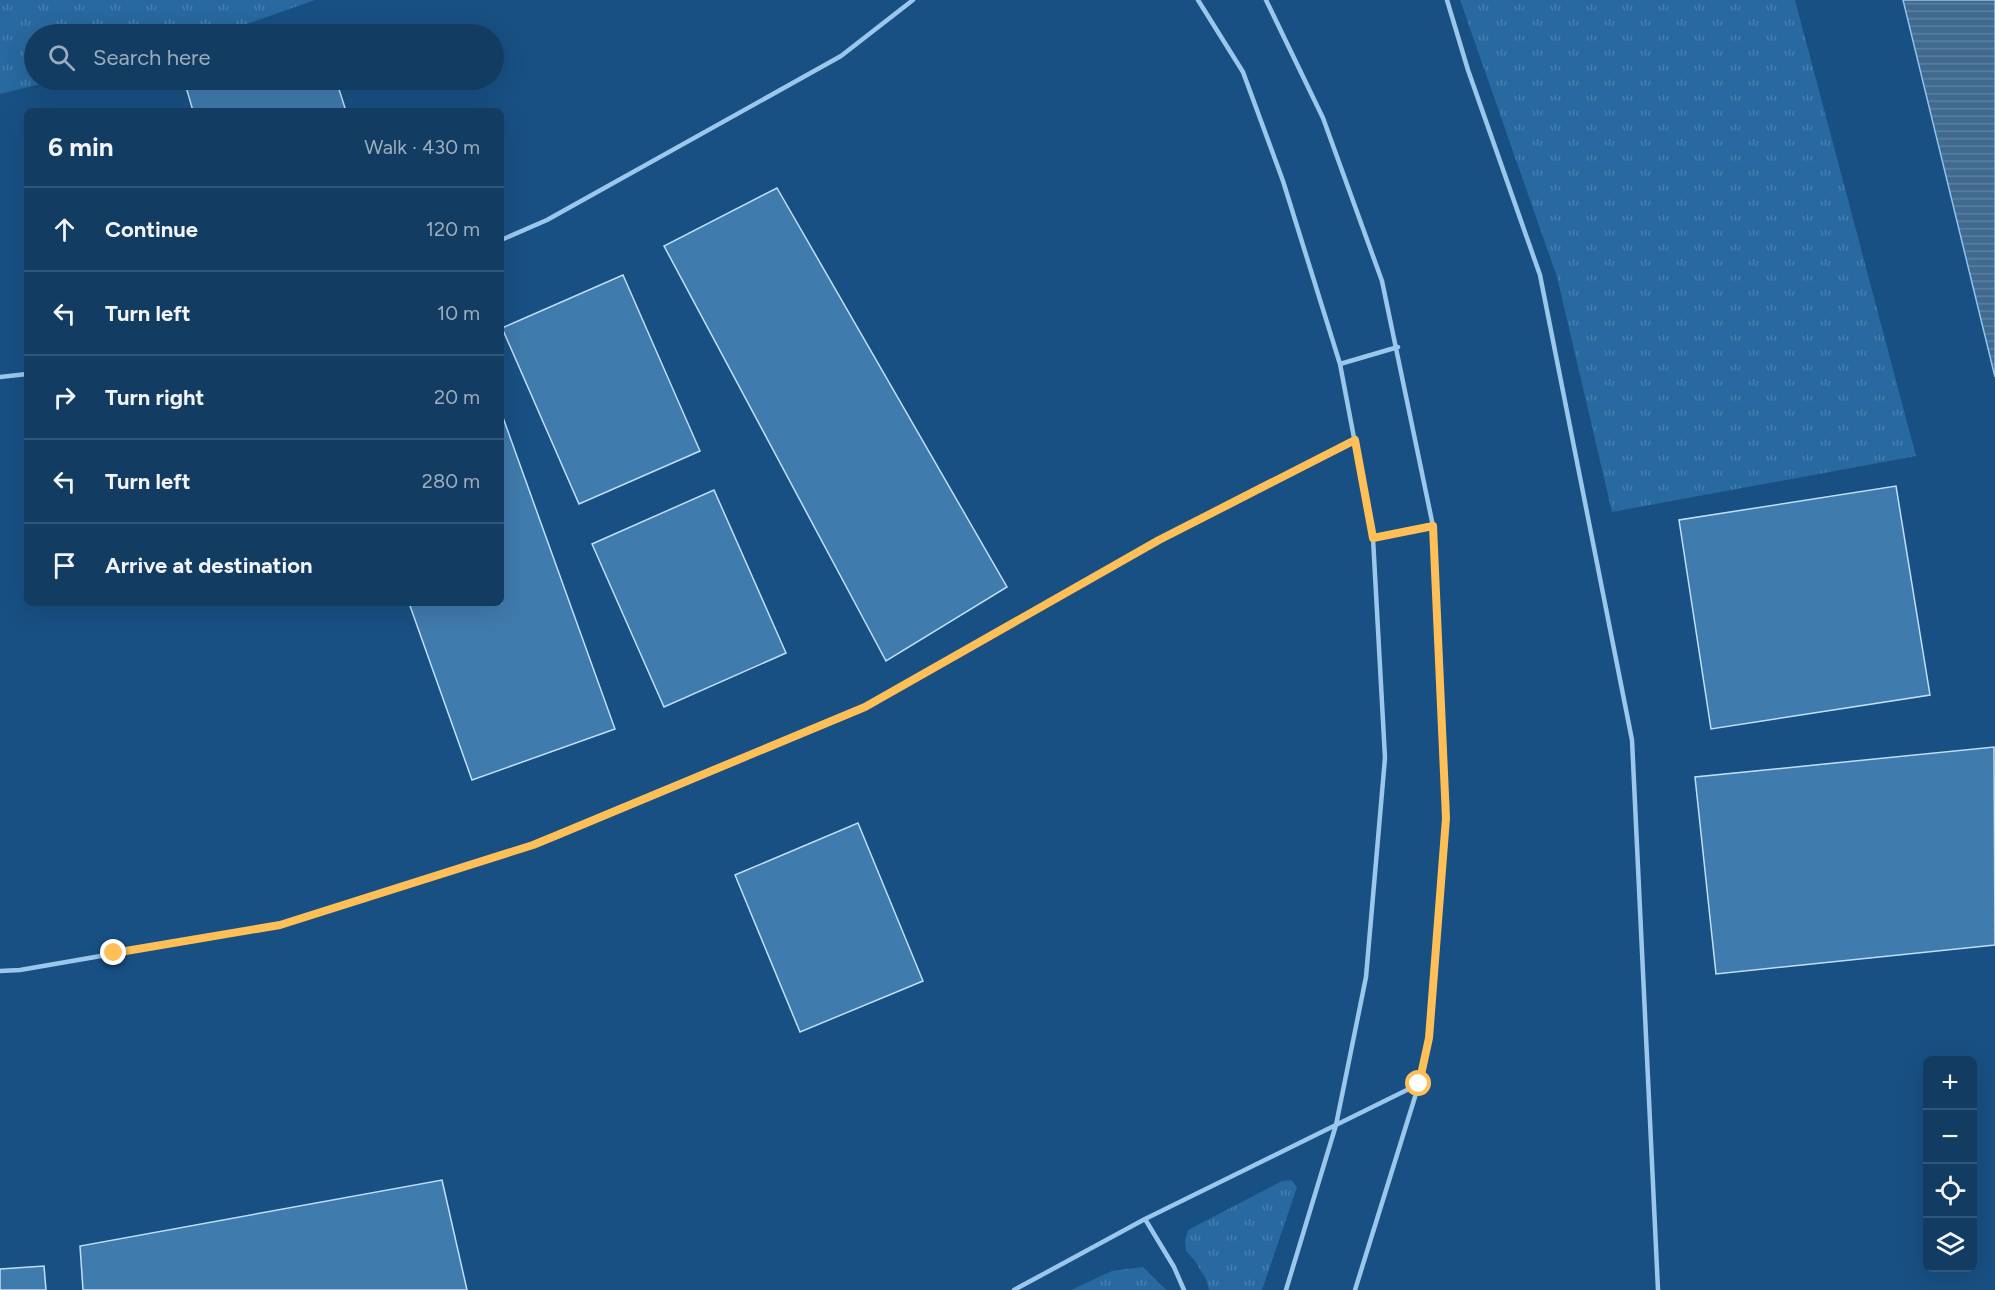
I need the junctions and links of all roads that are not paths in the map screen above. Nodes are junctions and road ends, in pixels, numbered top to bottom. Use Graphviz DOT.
graph roads {
  1 [pos="913,0"];
  2 [pos="1198,0"];
  3 [pos="1266,0"];
  4 [pos="1447,0"];
  5 [pos="504,239"];
  6 [pos="1398,347"];
  7 [pos="1340,364"];
  8 [pos="24,374"];
  9 [pos="0,377"];
  10 [pos="1355,440"];
  11 [pos="1433,526"];
  12 [pos="1373,538"];
  13 [pos="0,971"];
  14 [pos="1419,1084"];
  15 [pos="1336,1125"];
  16 [pos="1145,1219"];
  17 [pos="1014,1290"];
  18 [pos="1184,1290"];
  19 [pos="1286,1290"];
  20 [pos="1355,1290"];
  21 [pos="1658,1290"];
  1 -- 5 [label="lane"];
  2 -- 7 [label="lane"];
  3 -- 6 [label="lane"];
  4 -- 21 [label="lane"];
  6 -- 7 [label="lane"];
  6 -- 11 [label="lane"];
  7 -- 10 [label="lane"];
  8 -- 9 [label="lane"];
  10 -- 12 [label="lane"];
  10 -- 13 [label="lane"];
  11 -- 12 [label="lane"];
  11 -- 14 [label="lane"];
  12 -- 15 [label="lane"];
  14 -- 15 [label="lane"];
  14 -- 20 [label="lane"];
  15 -- 16 [label="lane"];
  15 -- 19 [label="lane"];
  16 -- 17 [label="lane"];
  16 -- 18 [label="lane"];
}
